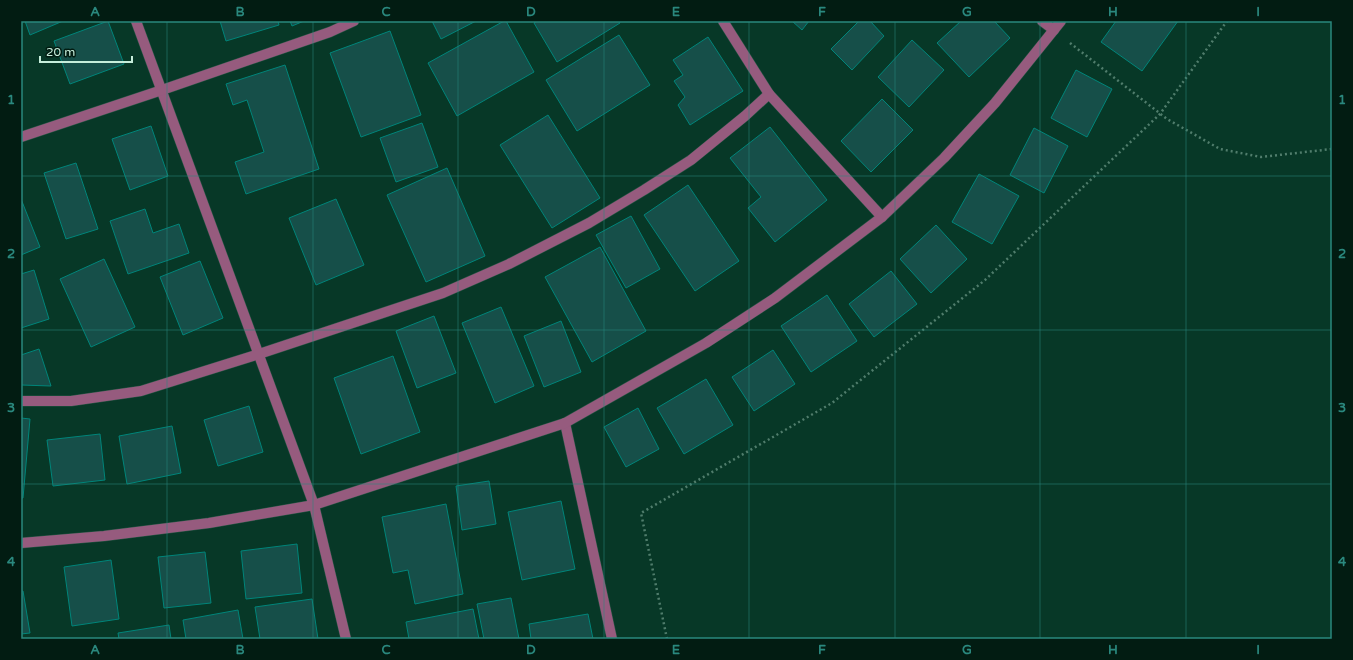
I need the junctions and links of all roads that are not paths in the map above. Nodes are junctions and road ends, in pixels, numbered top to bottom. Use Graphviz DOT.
graph roads {
  1 [pos="136,21"];
  2 [pos="354,21"];
  3 [pos="724,21"];
  4 [pos="1042,21"];
  5 [pos="1061,21"];
  6 [pos="1054,30"];
  7 [pos="162,90"];
  8 [pos="769,94"];
  9 [pos="21,137"];
  10 [pos="882,217"];
  11 [pos="259,354"];
  12 [pos="21,401"];
  13 [pos="565,423"];
  14 [pos="314,505"];
  15 [pos="21,543"];
  16 [pos="346,639"];
  17 [pos="612,639"];
  1 -- 7 [label="lane"];
  2 -- 7 [label="lane"];
  3 -- 8 [label="lane"];
  4 -- 6 [label="lane"];
  5 -- 6 [label="lane"];
  6 -- 10 [label="lane"];
  7 -- 9 [label="lane"];
  7 -- 11 [label="lane"];
  8 -- 10 [label="lane"];
  8 -- 11 [label="lane"];
  10 -- 13 [label="lane"];
  11 -- 12 [label="lane"];
  11 -- 14 [label="lane"];
  13 -- 14 [label="lane"];
  13 -- 17 [label="lane"];
  14 -- 15 [label="lane"];
  14 -- 16 [label="lane"];
}
